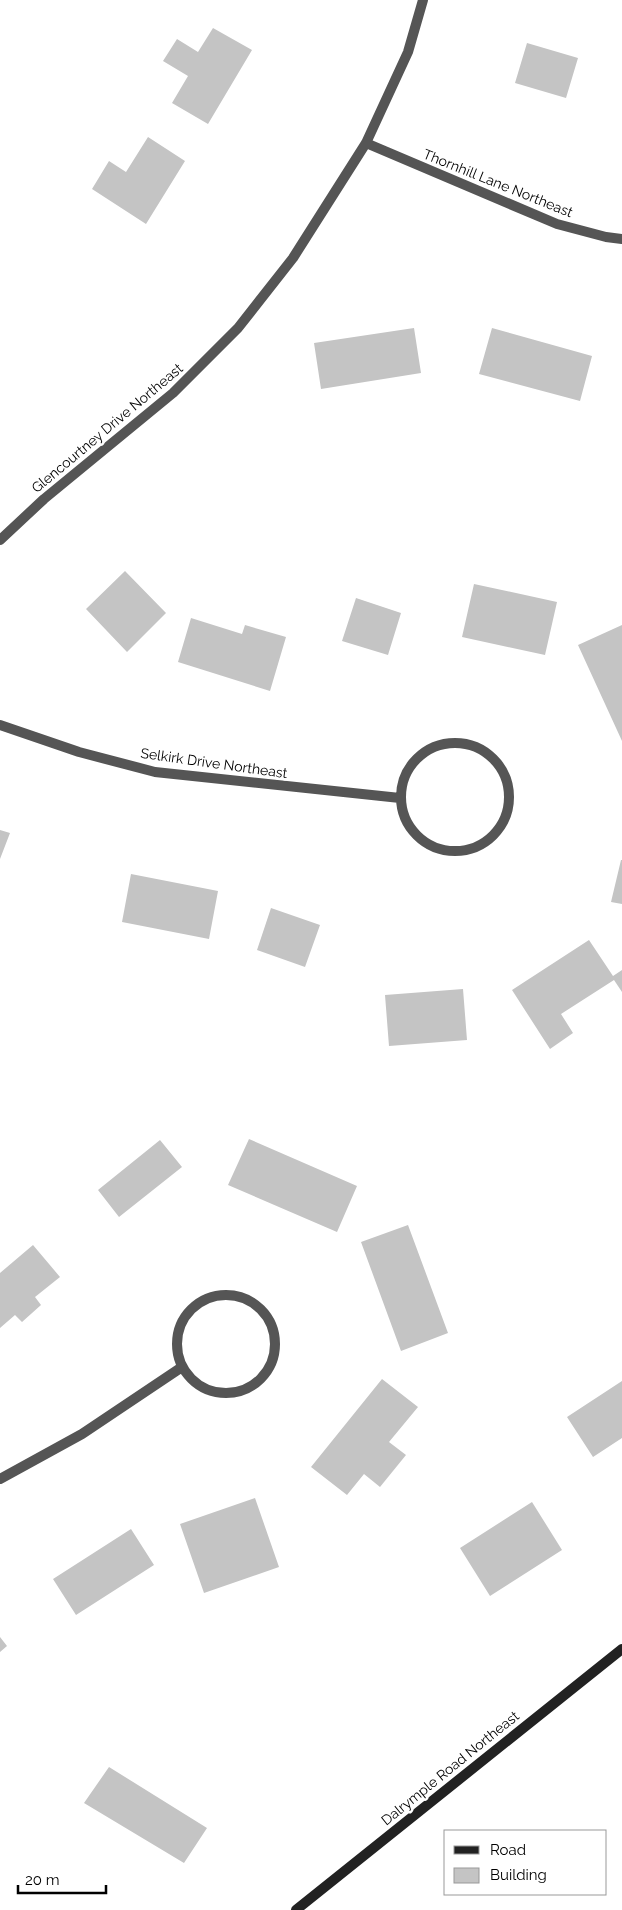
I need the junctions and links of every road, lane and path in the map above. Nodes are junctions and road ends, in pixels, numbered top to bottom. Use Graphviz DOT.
graph roads {
  1 [pos="423,0"];
  2 [pos="366,143"];
  3 [pos="622,239"];
  4 [pos="0,540"];
  5 [pos="0,725"];
  6 [pos="400,798"];
  7 [pos="182,1367"];
  8 [pos="0,1479"];
  9 [pos="622,1649"];
  10 [pos="296,1910"];
  1 -- 2 [label="street, Glencourtney Drive Northeast"];
  2 -- 3 [label="street, Thornhill Lane Northeast"];
  2 -- 4 [label="street, Glencourtney Drive Northeast"];
  5 -- 6 [label="street, Selkirk Drive Northeast"];
  6 -- 6 [label="street"];
  7 -- 7 [label="street"];
  7 -- 8 [label="street"];
  9 -- 10 [label="street, Dalrymple Road Northeast"];
}
